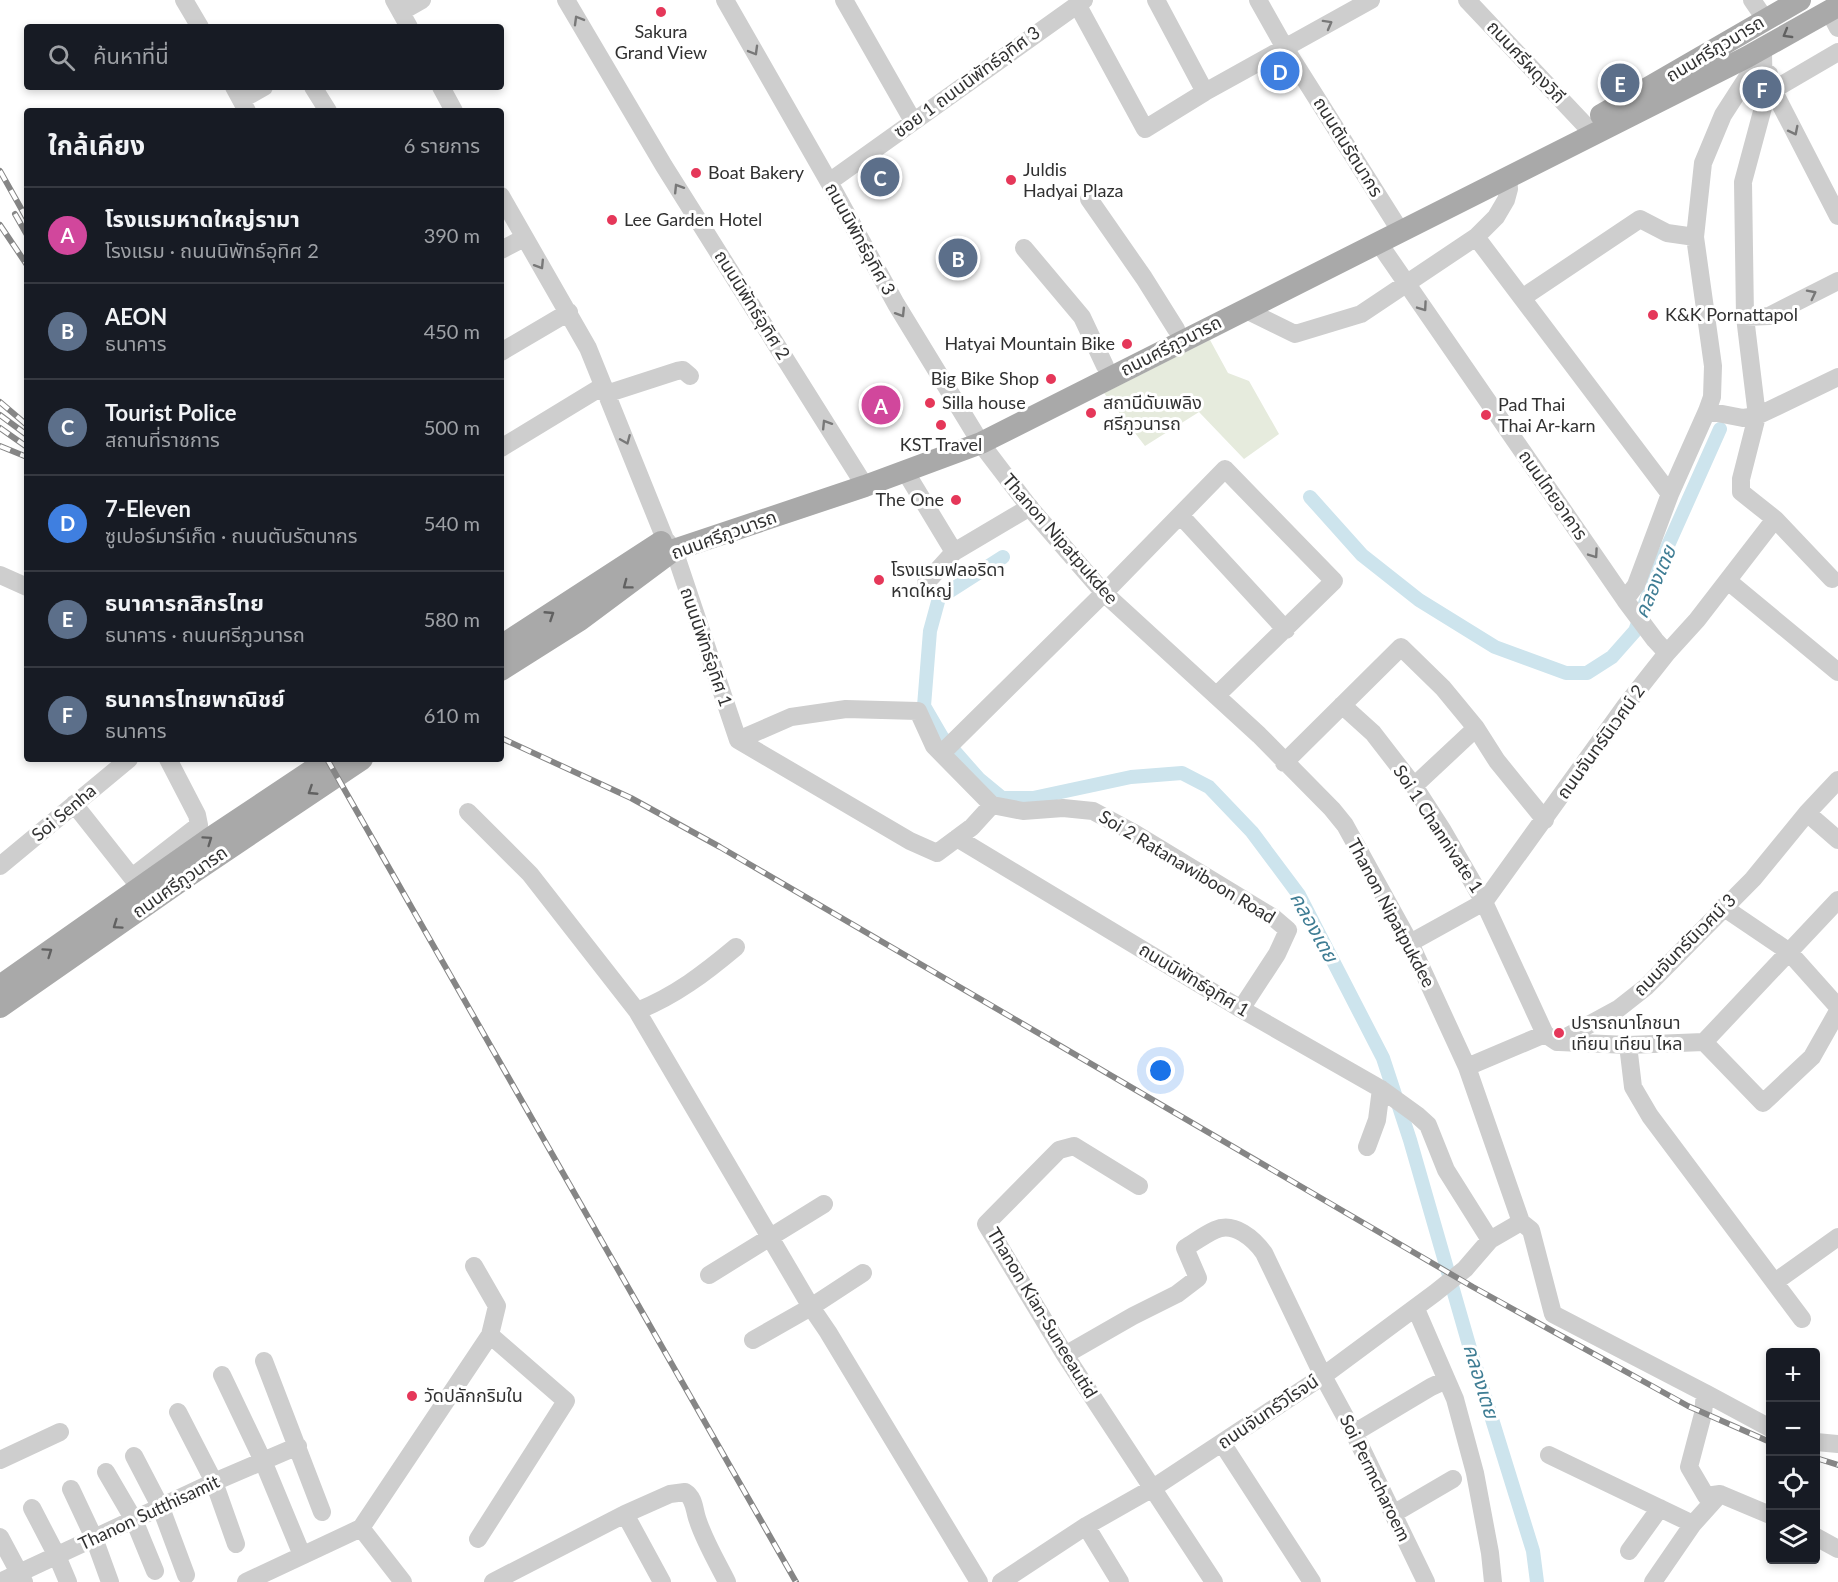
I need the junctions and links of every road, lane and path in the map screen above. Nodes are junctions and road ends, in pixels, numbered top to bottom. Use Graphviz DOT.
graph roads {
  1 [pos="184,0"];
  2 [pos="422,0"];
  3 [pos="566,0"];
  4 [pos="725,0"];
  5 [pos="844,0"];
  6 [pos="1156,0"];
  7 [pos="1258,0"];
  8 [pos="1371,0"];
  9 [pos="1467,0"];
  10 [pos="1752,0"];
  11 [pos="1800,0"];
  12 [pos="1080,2"];
  13 [pos="1832,11"];
  14 [pos="401,13"];
  15 [pos="1765,20"];
  16 [pos="198,24"];
  17 [pos="1285,48"];
  18 [pos="1838,52"];
  19 [pos="1755,55"];
  20 [pos="258,90"];
  21 [pos="315,90"];
  22 [pos="443,90"];
  23 [pos="1773,90"];
  24 [pos="1205,92"];
  25 [pos="241,99"];
  26 [pos="326,108"];
  27 [pos="452,108"];
  28 [pos="913,121"];
  29 [pos="1589,130"];
  30 [pos="1508,176"];
  31 [pos="829,182"];
  32 [pos="1089,199"];
  33 [pos="504,201"];
  34 [pos="1838,216"];
  35 [pos="1398,227"];
  36 [pos="1476,237"];
  37 [pos="1695,237"];
  38 [pos="524,238"];
  39 [pos="1378,242"];
  40 [pos="504,248"];
  41 [pos="1024,248"];
  42 [pos="1838,281"];
  43 [pos="1407,284"];
  44 [pos="1522,297"];
  45 [pos="1244,309"];
  46 [pos="569,312"];
  47 [pos="1745,317"];
  48 [pos="1176,329"];
  49 [pos="504,350"];
  50 [pos="1105,366"];
  51 [pos="690,376"];
  52 [pos="1838,377"];
  53 [pos="605,390"];
  54 [pos="1712,412"];
  55 [pos="1750,417"];
  56 [pos="978,437"];
  57 [pos="504,446"];
  58 [pos="906,471"];
  59 [pos="861,480"];
  60 [pos="1670,494"];
  61 [pos="1030,507"];
  62 [pos="1180,515"];
  63 [pos="1775,519"];
  64 [pos="669,545"];
  65 [pos="954,552"];
  66 [pos="0,575"];
  67 [pos="1832,579"];
  68 [pos="1728,581"];
  69 [pos="926,583"];
  70 [pos="24,586"];
  71 [pos="1104,593"];
  72 [pos="1628,603"];
  73 [pos="1286,630"];
  74 [pos="504,644"];
  75 [pos="1661,646"];
  76 [pos="504,668"];
  77 [pos="1838,672"];
  78 [pos="1217,696"];
  79 [pos="1342,705"];
  80 [pos="1476,728"];
  81 [pos="738,740"];
  82 [pos="942,753"];
  83 [pos="125,762"];
  84 [pos="170,762"];
  85 [pos="323,762"];
  86 [pos="358,762"];
  87 [pos="1284,763"];
  88 [pos="1838,780"];
  89 [pos="1414,786"];
  90 [pos="74,804"];
  91 [pos="992,805"];
  92 [pos="468,812"];
  93 [pos="1807,813"];
  94 [pos="1545,820"];
  95 [pos="964,832"];
  96 [pos="1838,840"];
  97 [pos="0,866"];
  98 [pos="136,882"];
  99 [pos="1838,900"];
  100 [pos="1484,902"];
  101 [pos="1724,907"];
  102 [pos="1410,943"];
  103 [pos="736,947"];
  104 [pos="1788,951"];
  105 [pos="0,986"];
  106 [pos="0,1007"];
  107 [pos="1241,1009"];
  108 [pos="1838,1009"];
  109 [pos="637,1011"];
  110 [pos="1551,1038"];
  111 [pos="1704,1042"];
  112 [pos="1628,1045"];
  113 [pos="1467,1067"];
  114 [pos="1381,1089"];
  115 [pos="1367,1147"];
  116 [pos="1139,1186"];
  117 [pos="824,1204"];
  118 [pos="1521,1222"];
  119 [pos="769,1236"];
  120 [pos="1838,1237"];
  121 [pos="1490,1240"];
  122 [pos="474,1266"];
  123 [pos="863,1273"];
  124 [pos="709,1275"];
  125 [pos="1775,1282"];
  126 [pos="811,1307"];
  127 [pos="1416,1309"];
  128 [pos="1802,1319"];
  129 [pos="490,1335"];
  130 [pos="753,1340"];
  131 [pos="1065,1355"];
  132 [pos="264,1361"];
  133 [pos="222,1375"];
  134 [pos="1323,1376"];
  135 [pos="1446,1380"];
  136 [pos="1706,1393"];
  137 [pos="178,1412"];
  138 [pos="1766,1426"];
  139 [pos="60,1432"];
  140 [pos="1354,1433"];
  141 [pos="1820,1442"];
  142 [pos="1222,1443"];
  143 [pos="1838,1444"];
  144 [pos="298,1446"];
  145 [pos="1549,1455"];
  146 [pos="134,1456"];
  147 [pos="0,1460"];
  148 [pos="263,1461"];
  149 [pos="106,1472"];
  150 [pos="1453,1479"];
  151 [pos="214,1482"];
  152 [pos="1153,1488"];
  153 [pos="71,1489"];
  154 [pos="1720,1494"];
  155 [pos="32,1508"];
  156 [pos="161,1508"];
  157 [pos="1660,1508"];
  158 [pos="322,1512"];
  159 [pos="1766,1513"];
  160 [pos="625,1514"];
  161 [pos="1393,1514"];
  162 [pos="134,1520"];
  163 [pos="1693,1524"];
  164 [pos="1086,1526"];
  165 [pos="361,1528"];
  166 [pos="0,1537"];
  167 [pos="94,1538"];
  168 [pos="478,1539"];
  169 [pos="1820,1540"];
  170 [pos="236,1544"];
  171 [pos="1838,1549"];
  172 [pos="1629,1551"];
  173 [pos="302,1555"];
  174 [pos="57,1556"];
  175 [pos="155,1570"];
  176 [pos="186,1575"];
  177 [pos="22,1577"];
  178 [pos="1310,1581"];
  179 [pos="0,1582"];
  180 [pos="68,1582"];
  181 [pos="110,1582"];
  182 [pos="246,1582"];
  183 [pos="403,1582"];
  184 [pos="493,1582"];
  185 [pos="662,1582"];
  186 [pos="727,1582"];
  187 [pos="979,1582"];
  188 [pos="1001,1582"];
  189 [pos="1120,1582"];
  190 [pos="1214,1582"];
  191 [pos="1426,1582"];
  192 [pos="1493,1582"];
  193 [pos="1653,1582"];
  1 -- 16 [label="street"];
  2 -- 14 [label="street"];
  59 -- 3 [label="street, ถนนนิพัทธ์อุทิศ 2, one-way"];
  4 -- 31 [label="street, ถนนนิพัทธ์อุทิศ 3, one-way"];
  5 -- 28 [label="street"];
  6 -- 24 [label="street"];
  7 -- 17 [label="street, ถนนตันรัตนากร"];
  17 -- 8 [label="street, one-way"];
  9 -- 29 [label="street, ถนนศรีผดุงวิถี"];
  10 -- 15 [label="street"];
  11 -- 15 [label="main road, ถนนศรีภูวนารถ"];
  12 -- 24 [label="street"];
  12 -- 28 [label="street, ซอย 1 ถนนนิพัทธ์อุทิศ 3"];
  13 -- 19 [label="main road, ถนนศรีภูวนารถ, one-way"];
  15 -- 29 [label="main road, ถนนศรีภูวนารถ"];
  17 -- 24 [label="street"];
  17 -- 35 [label="street, ถนนตันรัตนากร"];
  18 -- 23 [label="street"];
  19 -- 23 [label="street"];
  19 -- 29 [label="main road, ถนนศรีภูวนารถ"];
  19 -- 37 [label="street"];
  19 -- 47 [label="street"];
  20 -- 25 [label="street"];
  21 -- 26 [label="street"];
  22 -- 27 [label="street"];
  23 -- 34 [label="street, one-way"];
  28 -- 31 [label="street, ซอย 1 ถนนนิพัทธ์อุทิศ 3"];
  29 -- 30 [label="main road, ถนนศรีภูวนารถ"];
  29 -- 35 [label="main road, ถนนศรีภูวนารถ"];
  30 -- 35 [label="main road, ถนนศรีภูวนารถ"];
  30 -- 36 [label="street"];
  31 -- 56 [label="street, ถนนนิพัทธ์อุทิศ 3, one-way"];
  32 -- 48 [label="street"];
  33 -- 38 [label="street, ถนนนิพัทธ์อุทิศ 1"];
  35 -- 39 [label="main road, ถนนศรีภูวนารถ"];
  35 -- 48 [label="main road, ถนนศรีภูวนารถ"];
  36 -- 43 [label="street"];
  36 -- 44 [label="street"];
  37 -- 44 [label="street"];
  37 -- 54 [label="street"];
  38 -- 40 [label="street"];
  38 -- 46 [label="street, ถนนนิพัทธ์อุทิศ 1, one-way"];
  39 -- 43 [label="street, ถนนไทยอาคาร"];
  39 -- 45 [label="main road, ถนนศรีภูวนารถ"];
  41 -- 50 [label="street"];
  47 -- 42 [label="street, one-way"];
  43 -- 45 [label="street"];
  43 -- 72 [label="street, ถนนไทยอาคาร, one-way"];
  44 -- 60 [label="street"];
  45 -- 56 [label="main road, ถนนศรีภูวนารถ"];
  46 -- 49 [label="street"];
  46 -- 53 [label="street, ถนนนิพัทธ์อุทิศ 1"];
  47 -- 55 [label="street"];
  48 -- 50 [label="main road, ถนนศรีภูวนารถ"];
  50 -- 56 [label="main road, ถนนศรีภูวนารถ"];
  51 -- 53 [label="street"];
  52 -- 55 [label="street"];
  53 -- 57 [label="street"];
  53 -- 64 [label="street, ถนนนิพัทธ์อุทิศ 1, one-way"];
  54 -- 55 [label="street"];
  54 -- 60 [label="street"];
  55 -- 63 [label="street"];
  56 -- 58 [label="main road, ถนนศรีภูวนารถ"];
  56 -- 59 [label="main road, ถนนศรีภูวนารถ"];
  56 -- 61 [label="street, Thanon Nipatpukdee"];
  58 -- 59 [label="main road, ถนนศรีภูวนารถ"];
  58 -- 65 [label="street"];
  59 -- 64 [label="main road, ถนนศรีภูวนารถ"];
  60 -- 72 [label="street"];
  61 -- 65 [label="street"];
  61 -- 71 [label="street, Thanon Nipatpukdee"];
  62 -- 71 [label="street"];
  62 -- 73 [label="street"];
  62 -- 73 [label="street"];
  63 -- 67 [label="street"];
  63 -- 68 [label="street, ถนนจันทร์นิเวศน์ 2"];
  74 -- 64 [label="main road, ถนนศรีภูวนารถ, one-way"];
  64 -- 76 [label="main road, ถนนศรีภูวนารถ, one-way"];
  64 -- 81 [label="street, ถนนนิพัทธ์อุทิศ 1"];
  65 -- 69 [label="street"];
  66 -- 70 [label="street"];
  68 -- 75 [label="street, ถนนจันทร์นิเวศน์ 2"];
  68 -- 77 [label="street"];
  71 -- 78 [label="street, Thanon Nipatpukdee"];
  71 -- 82 [label="street"];
  72 -- 75 [label="street, ถนนไทยอาคาร"];
  73 -- 78 [label="street"];
  75 -- 94 [label="street, ถนนจันทร์นิเวศน์ 2"];
  78 -- 87 [label="street, Thanon Nipatpukdee"];
  79 -- 80 [label="street"];
  79 -- 87 [label="street"];
  79 -- 89 [label="street, Soi 1 Channivate 1"];
  80 -- 89 [label="street"];
  80 -- 94 [label="street"];
  81 -- 82 [label="street"];
  81 -- 95 [label="street"];
  82 -- 91 [label="street"];
  83 -- 90 [label="street, Soi Senha"];
  84 -- 98 [label="street"];
  98 -- 85 [label="main road, ถนนศรีภูวนารถ, one-way"];
  86 -- 106 [label="main road, ถนนศรีภูวนารถ, one-way"];
  87 -- 102 [label="street, Thanon Nipatpukdee"];
  88 -- 93 [label="street, ถนนจันทร์นิเวศน์ 3"];
  89 -- 100 [label="street, Soi 1 Channivate 1"];
  90 -- 97 [label="street, Soi Senha"];
  90 -- 98 [label="street"];
  91 -- 95 [label="street"];
  91 -- 107 [label="street, Soi 2 Ratanawiboon Road"];
  92 -- 109 [label="street"];
  93 -- 96 [label="street"];
  93 -- 101 [label="street, ถนนจันทร์นิเวศน์ 3"];
  94 -- 100 [label="street, ถนนจันทร์นิเวศน์ 2"];
  95 -- 107 [label="street, ถนนนิพัทธ์อุทิศ 1"];
  105 -- 98 [label="main road, ถนนศรีภูวนารถ, one-way"];
  99 -- 104 [label="street"];
  100 -- 102 [label="street, ถนนจันทร์นิเวศน์ 2"];
  100 -- 110 [label="street, Soi 1 Channivate 1"];
  101 -- 104 [label="street"];
  101 -- 110 [label="street, ถนนจันทร์นิเวศน์ 3"];
  102 -- 113 [label="street, Thanon Nipatpukdee"];
  103 -- 109 [label="street"];
  104 -- 108 [label="street"];
  104 -- 111 [label="street"];
  107 -- 114 [label="street, ถนนนิพัทธ์อุทิศ 1"];
  108 -- 111 [label="street"];
  109 -- 119 [label="street"];
  110 -- 112 [label="street"];
  110 -- 113 [label="street, ถนนจันทร์นิเวศน์ 3"];
  111 -- 112 [label="street"];
  112 -- 125 [label="street"];
  113 -- 118 [label="street, Thanon Nipatpukdee"];
  114 -- 115 [label="street"];
  114 -- 121 [label="street, ถนนนิพัทธ์อุทิศ 1"];
  116 -- 131 [label="street, Thanon Kian-Suneeautid"];
  117 -- 119 [label="street"];
  118 -- 121 [label="street, ถนนจันทร์วิโรจน์"];
  118 -- 136 [label="street, Thanon Nipatpukdee"];
  119 -- 124 [label="street"];
  119 -- 126 [label="street"];
  120 -- 125 [label="street"];
  121 -- 127 [label="street, ถนนจันทร์วิโรจน์"];
  122 -- 129 [label="street"];
  123 -- 126 [label="street"];
  125 -- 128 [label="street"];
  126 -- 130 [label="street"];
  126 -- 187 [label="street"];
  127 -- 134 [label="street, ถนนจันทร์วิโรจน์"];
  127 -- 135 [label="street"];
  129 -- 165 [label="street"];
  129 -- 168 [label="street"];
  131 -- 134 [label="street, Soi Permcharoem"];
  131 -- 152 [label="street, Thanon Kian-Suneeautid"];
  132 -- 144 [label="street"];
  133 -- 148 [label="street"];
  134 -- 140 [label="street, Soi Permcharoem"];
  134 -- 142 [label="street, ถนนจันทร์วิโรจน์"];
  135 -- 140 [label="street"];
  135 -- 192 [label="street"];
  136 -- 138 [label="street, Thanon Nipatpukdee"];
  136 -- 154 [label="street"];
  137 -- 151 [label="street"];
  139 -- 147 [label="street"];
  140 -- 161 [label="street, Soi Permcharoem"];
  141 -- 143 [label="street"];
  142 -- 152 [label="street, ถนนจันทร์วิโรจน์"];
  142 -- 178 [label="street"];
  144 -- 148 [label="street, Thanon Sutthisamit"];
  144 -- 158 [label="street"];
  145 -- 157 [label="street"];
  146 -- 156 [label="street"];
  148 -- 151 [label="street, Thanon Sutthisamit"];
  148 -- 173 [label="street"];
  149 -- 162 [label="street"];
  150 -- 161 [label="street"];
  151 -- 156 [label="street, Thanon Sutthisamit"];
  151 -- 170 [label="street"];
  152 -- 164 [label="street, ถนนจันทร์วิโรจน์"];
  152 -- 190 [label="street, Thanon Kian-Suneeautid"];
  153 -- 167 [label="street"];
  154 -- 159 [label="street"];
  154 -- 163 [label="street"];
  155 -- 174 [label="street"];
  156 -- 162 [label="street, Thanon Sutthisamit"];
  156 -- 176 [label="street"];
  157 -- 163 [label="street"];
  157 -- 172 [label="street"];
  160 -- 184 [label="street"];
  160 -- 185 [label="street"];
  160 -- 186 [label="street"];
  161 -- 191 [label="street, Soi Permcharoem"];
  162 -- 167 [label="street, Thanon Sutthisamit"];
  162 -- 175 [label="street"];
  163 -- 193 [label="street"];
  164 -- 188 [label="street, ถนนจันทร์วิโรจน์"];
  164 -- 189 [label="street"];
  165 -- 173 [label="street"];
  165 -- 183 [label="street"];
  166 -- 177 [label="street"];
  167 -- 174 [label="street, Thanon Sutthisamit"];
  167 -- 181 [label="street"];
  169 -- 171 [label="street"];
  173 -- 182 [label="street"];
  174 -- 177 [label="street, Thanon Sutthisamit"];
  174 -- 180 [label="street"];
  177 -- 179 [label="street, Thanon Sutthisamit"];
}
